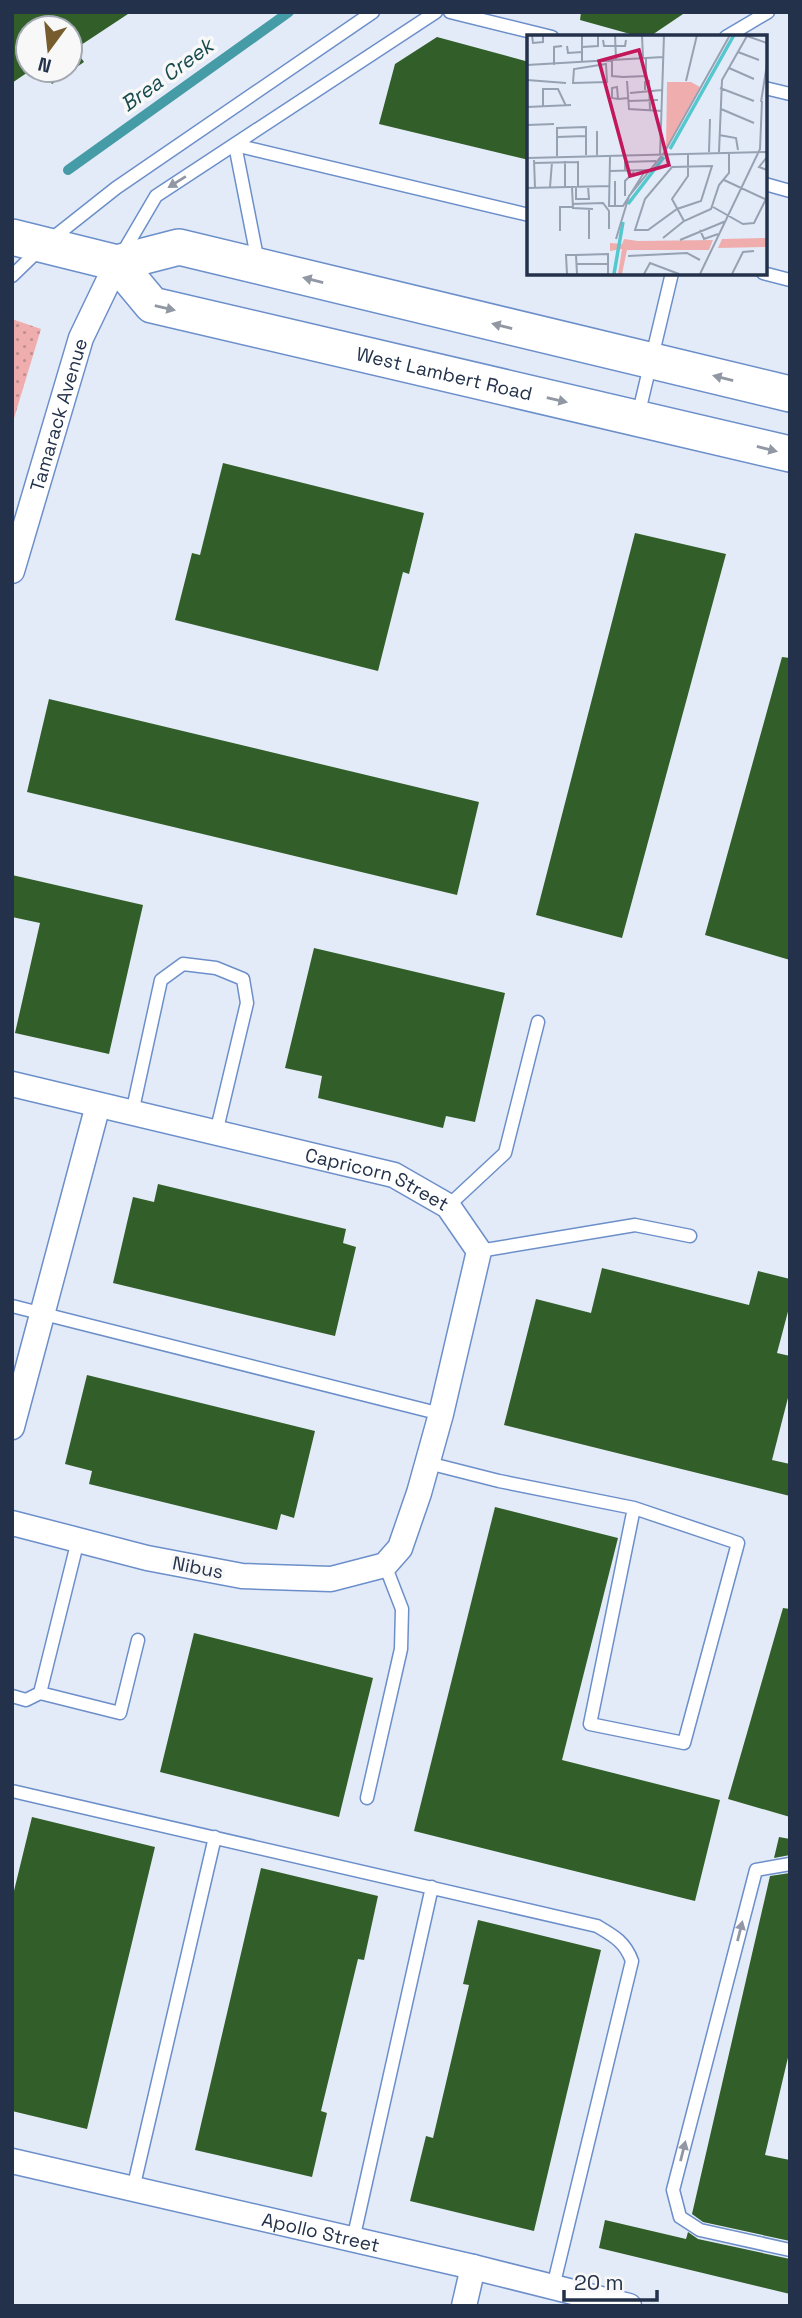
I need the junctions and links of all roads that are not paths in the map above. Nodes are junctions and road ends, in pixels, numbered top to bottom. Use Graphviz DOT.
graph roads {
  1 [pos="373,12"];
  2 [pos="436,12"];
  3 [pos="450,12"];
  4 [pos="768,12"];
  5 [pos="485,16"];
  6 [pos="546,35"];
  7 [pos="729,35"];
  8 [pos="767,88"];
  9 [pos="790,94"];
  10 [pos="235,145"];
  11 [pos="767,185"];
  12 [pos="790,191"];
  13 [pos="527,215"];
  14 [pos="28,241"];
  15 [pos="117,263"];
  16 [pos="259,267"];
  17 [pos="767,274"];
  18 [pos="672,275"];
  19 [pos="12,276"];
  20 [pos="790,280"];
  21 [pos="651,360"];
  22 [pos="790,394"];
  23 [pos="637,418"];
  24 [pos="790,454"];
  25 [pos="12,571"];
  26 [pos="538,1022"];
  27 [pos="12,1084"];
  28 [pos="98,1105"];
  29 [pos="132,1113"];
  30 [pos="216,1133"];
  31 [pos="448,1206"];
  32 [pos="690,1237"];
  33 [pos="479,1251"];
  34 [pos="12,1307"];
  35 [pos="41,1314"];
  36 [pos="441,1413"];
  37 [pos="12,1427"];
  38 [pos="428,1463"];
  39 [pos="634,1508"];
  40 [pos="12,1523"];
  41 [pos="78,1540"];
  42 [pos="385,1564"];
  43 [pos="138,1640"];
  44 [pos="40,1693"];
  45 [pos="12,1696"];
  46 [pos="13,1790"];
  47 [pos="367,1797"];
  48 [pos="215,1837"];
  49 [pos="790,1864"];
  50 [pos="432,1887"];
  51 [pos="12,2161"];
  52 [pos="134,2189"];
  53 [pos="352,2240"];
  54 [pos="790,2250"];
  55 [pos="473,2267"];
  56 [pos="553,2287"];
  57 [pos="464,2306"];
  58 [pos="629,2306"];
  1 -- 14 [label="lane"];
  2 -- 10 [label="lane"];
  3 -- 5 [label="lane"];
  4 -- 7 [label="lane"];
  5 -- 6 [label="lane"];
  8 -- 9 [label="lane"];
  10 -- 13 [label="lane"];
  10 -- 15 [label="lane, one-way"];
  10 -- 16 [label="lane"];
  11 -- 12 [label="lane"];
  14 -- 15 [label="main road"];
  14 -- 19 [label="lane"];
  15 -- 16 [label="main road"];
  15 -- 23 [label="main road, West Lambert Road, one-way"];
  15 -- 25 [label="street, Tamarack Avenue"];
  21 -- 16 [label="main road, one-way"];
  17 -- 20 [label="lane"];
  18 -- 21 [label="lane"];
  22 -- 21 [label="main road, one-way"];
  21 -- 23 [label="lane"];
  23 -- 24 [label="main road, West Lambert Road, one-way"];
  26 -- 31 [label="lane"];
  27 -- 28 [label="street, Capricorn Street"];
  28 -- 29 [label="street, Capricorn Street"];
  28 -- 35 [label="street"];
  29 -- 30 [label="street, Capricorn Street"];
  29 -- 30 [label="lane"];
  30 -- 31 [label="street, Capricorn Street"];
  31 -- 33 [label="street, Capricorn Street"];
  32 -- 33 [label="lane"];
  33 -- 36 [label="street"];
  34 -- 35 [label="lane"];
  35 -- 36 [label="lane"];
  35 -- 37 [label="street"];
  36 -- 38 [label="street"];
  38 -- 39 [label="lane"];
  38 -- 42 [label="street"];
  39 -- 39 [label="lane"];
  40 -- 41 [label="street, Nibus"];
  41 -- 42 [label="street, Nibus"];
  41 -- 44 [label="lane"];
  42 -- 47 [label="lane"];
  43 -- 44 [label="lane"];
  44 -- 45 [label="lane"];
  46 -- 48 [label="lane"];
  48 -- 50 [label="lane"];
  48 -- 52 [label="lane"];
  54 -- 49 [label="lane, one-way"];
  50 -- 53 [label="lane"];
  50 -- 56 [label="lane"];
  51 -- 52 [label="street, Apollo Street"];
  52 -- 53 [label="street, Apollo Street"];
  53 -- 55 [label="street, Apollo Street"];
  55 -- 56 [label="street, Apollo Street"];
  55 -- 57 [label="street"];
  56 -- 58 [label="street, Apollo Street"];
}
